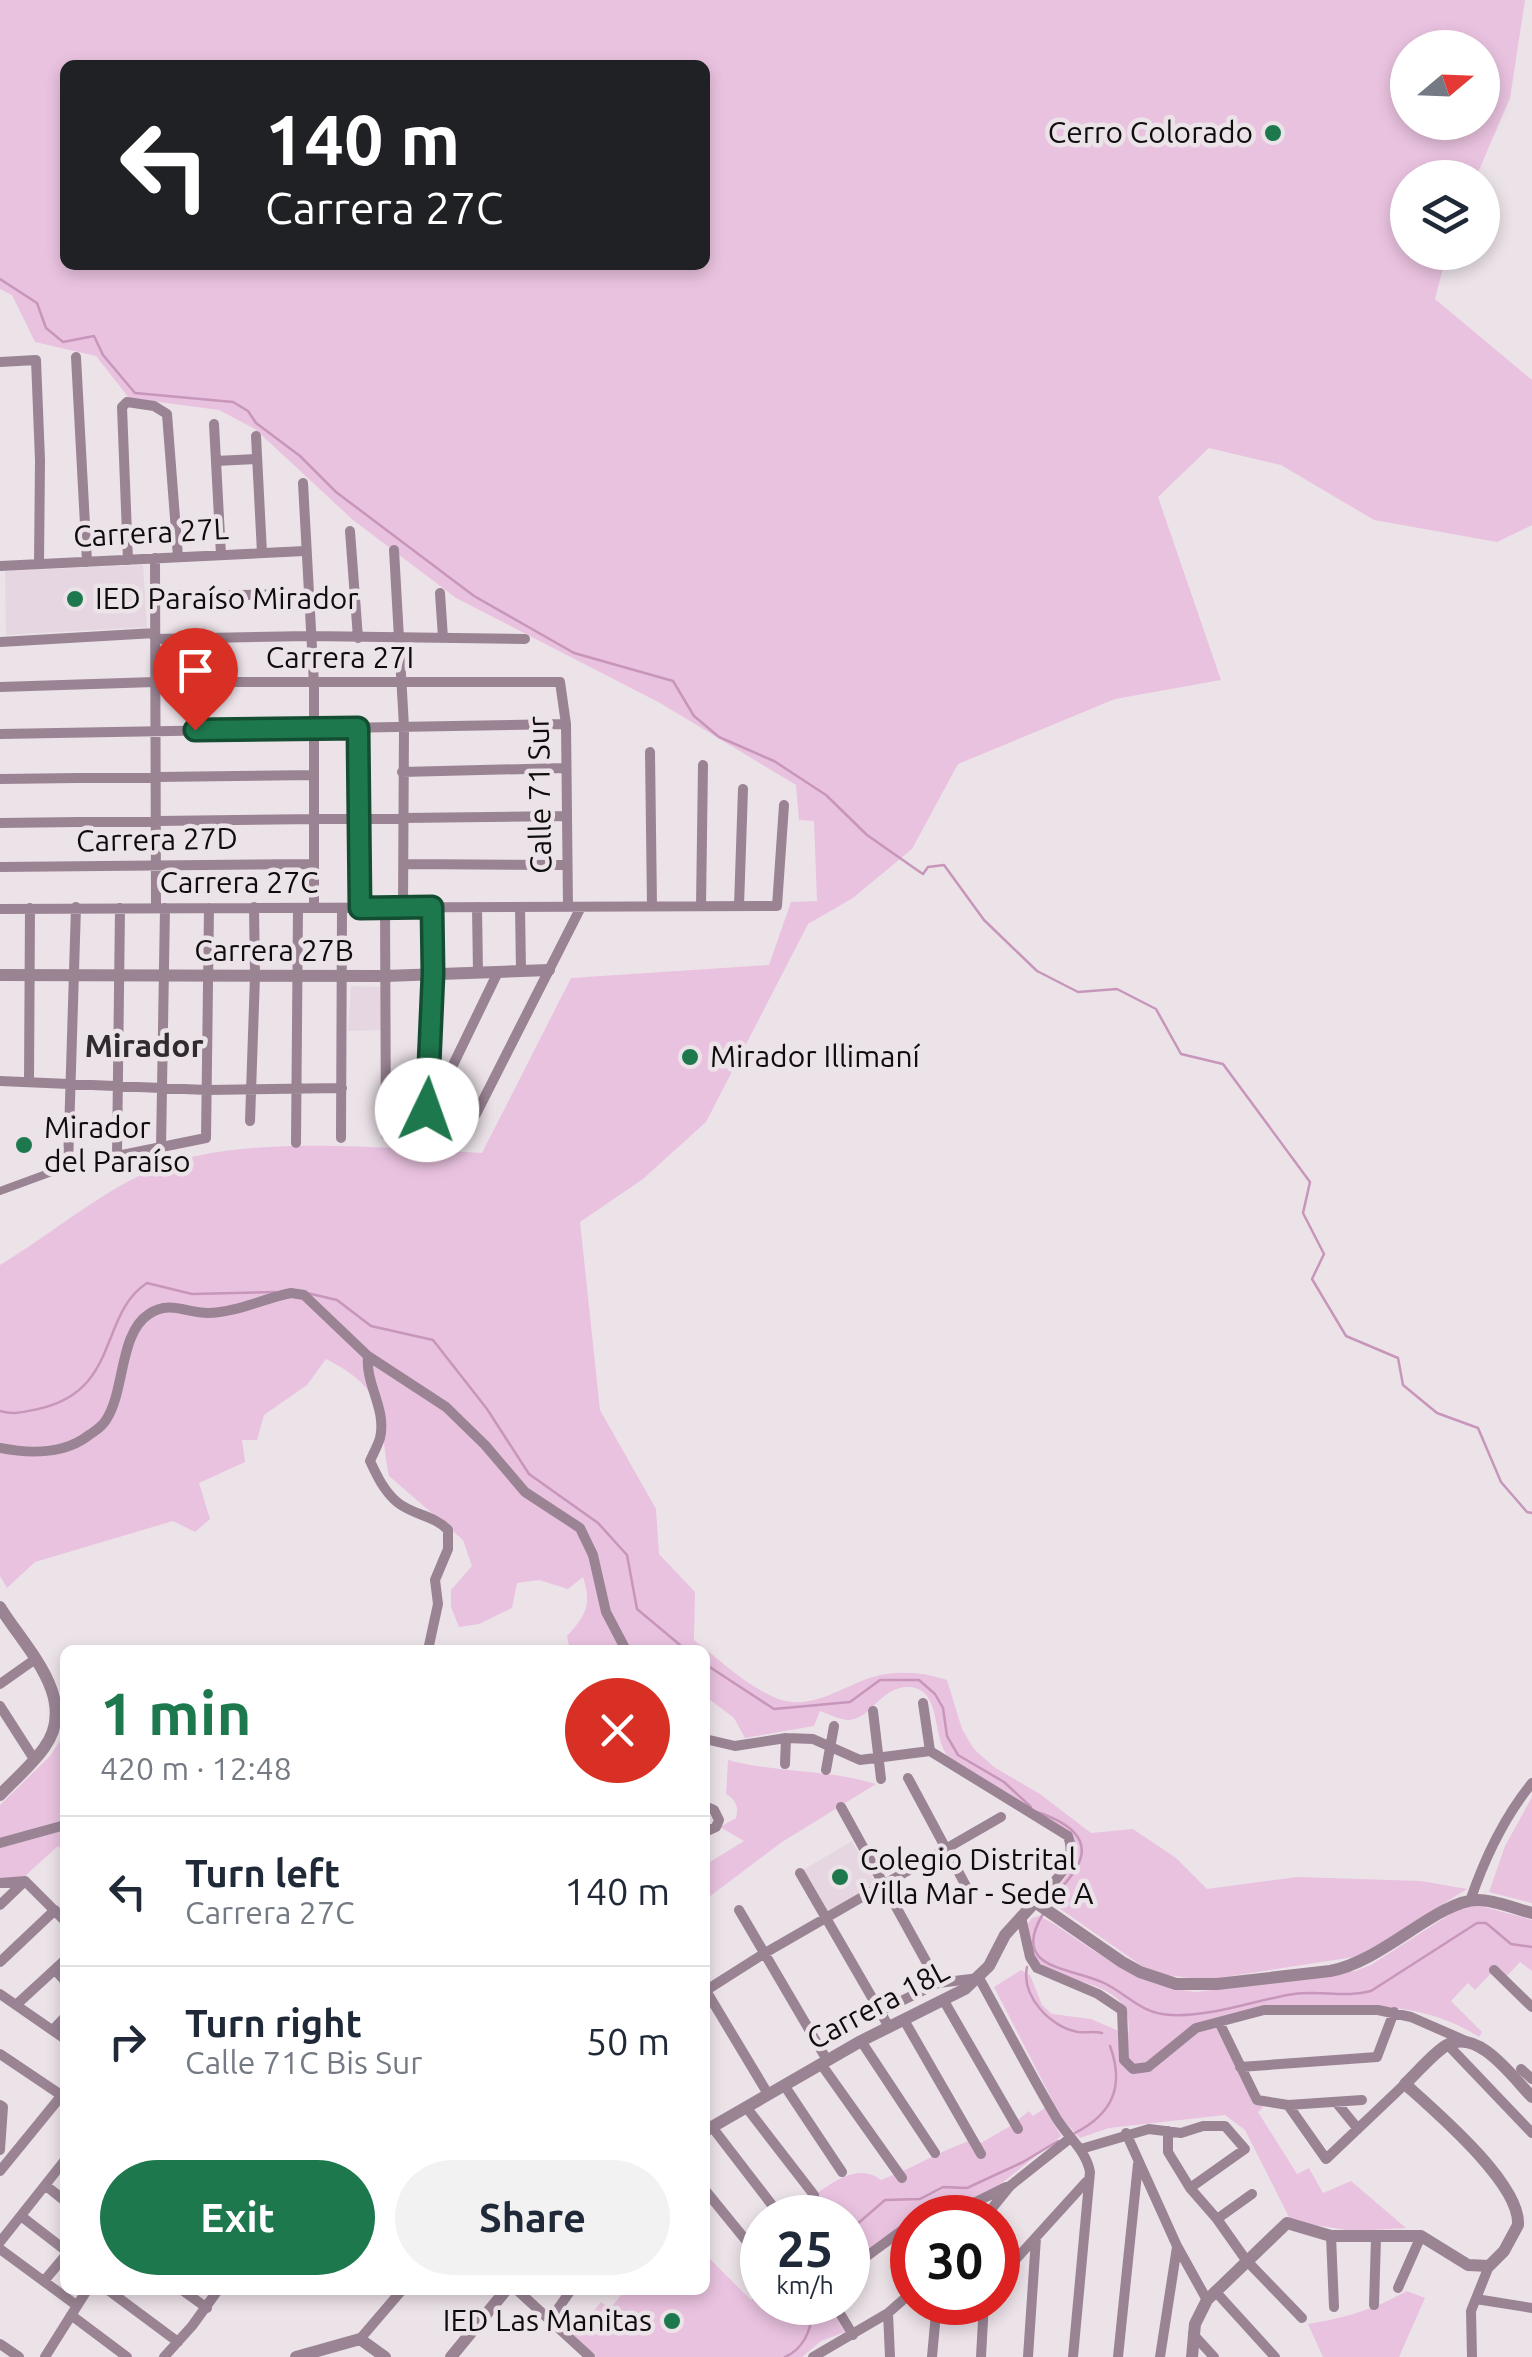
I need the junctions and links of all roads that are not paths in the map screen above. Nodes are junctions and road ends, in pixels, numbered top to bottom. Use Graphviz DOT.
graph roads {
  1 [pos="76,357"];
  2 [pos="0,362"];
  3 [pos="214,424"];
  4 [pos="256,436"];
  5 [pos="257,459"];
  6 [pos="216,461"];
  7 [pos="304,483"];
  8 [pos="350,531"];
  9 [pos="394,550"];
  10 [pos="305,551"];
  11 [pos="262,553"];
  12 [pos="221,555"];
  13 [pos="178,557"];
  14 [pos="155,558"];
  15 [pos="128,560"];
  16 [pos="87,562"];
  17 [pos="39,564"];
  18 [pos="0,566"];
  19 [pos="440,593"];
  20 [pos="309,594"];
  21 [pos="155,596"];
  22 [pos="155,636"];
  23 [pos="309,636"];
  24 [pos="358,638"];
  25 [pos="400,638"];
  26 [pos="443,638"];
  27 [pos="525,639"];
  28 [pos="0,642"];
  29 [pos="155,682"];
  30 [pos="560,682"];
  31 [pos="402,683"];
  32 [pos="314,684"];
  33 [pos="0,687"];
  34 [pos="566,724"];
  35 [pos="404,727"];
  36 [pos="315,728"];
  37 [pos="358,728"];
  38 [pos="156,730"];
  39 [pos="0,734"];
  40 [pos="650,752"];
  41 [pos="704,765"];
  42 [pos="566,768"];
  43 [pos="402,772"];
  44 [pos="314,775"];
  45 [pos="155,776"];
  46 [pos="0,779"];
  47 [pos="742,789"];
  48 [pos="784,805"];
  49 [pos="566,816"];
  50 [pos="358,819"];
  51 [pos="154,820"];
  52 [pos="313,820"];
  53 [pos="403,820"];
  54 [pos="0,823"];
  55 [pos="314,864"];
  56 [pos="404,864"];
  57 [pos="155,865"];
  58 [pos="566,865"];
  59 [pos="0,867"];
  60 [pos="652,906"];
  61 [pos="701,906"];
  62 [pos="739,906"];
  63 [pos="254,907"];
  64 [pos="432,907"];
  65 [pos="477,907"];
  66 [pos="520,907"];
  67 [pos="568,907"];
  68 [pos="582,907"];
  69 [pos="30,908"];
  70 [pos="76,908"];
  71 [pos="120,908"];
  72 [pos="160,908"];
  73 [pos="208,908"];
  74 [pos="298,908"];
  75 [pos="314,908"];
  76 [pos="342,908"];
  77 [pos="360,908"];
  78 [pos="385,908"];
  79 [pos="403,908"];
  80 [pos="0,909"];
  81 [pos="549,970"];
  82 [pos="521,971"];
  83 [pos="478,972"];
  84 [pos="498,972"];
  85 [pos="0,974"];
  86 [pos="433,974"];
  87 [pos="30,976"];
  88 [pos="74,976"];
  89 [pos="120,976"];
  90 [pos="164,976"];
  91 [pos="209,976"];
  92 [pos="256,976"];
  93 [pos="298,976"];
  94 [pos="342,976"];
  95 [pos="385,976"];
  96 [pos="0,1082"];
  97 [pos="29,1082"];
  98 [pos="72,1086"];
  99 [pos="118,1087"];
  100 [pos="162,1088"];
  101 [pos="296,1088"];
  102 [pos="342,1088"];
  103 [pos="252,1089"];
  104 [pos="207,1090"];
  105 [pos="476,1114"];
  106 [pos="250,1121"];
  107 [pos="386,1135"];
  108 [pos="341,1138"];
  109 [pos="296,1142"];
  110 [pos="161,1148"];
  111 [pos="68,1166"];
  112 [pos="0,1191"];
  113 [pos="368,1356"];
  114 [pos="0,1448"];
  115 [pos="0,1607"];
  116 [pos="429,1645"];
  117 [pos="623,1645"];
  118 [pos="34,1660"];
  119 [pos="0,1684"];
  120 [pos="923,1704"];
  121 [pos="0,1706"];
  122 [pos="873,1711"];
  123 [pos="834,1726"];
  124 [pos="786,1738"];
  125 [pos="710,1741"];
  126 [pos="830,1748"];
  127 [pos="930,1751"];
  128 [pos="879,1758"];
  129 [pos="34,1759"];
  130 [pos="785,1764"];
  131 [pos="826,1770"];
  132 [pos="908,1778"];
  133 [pos="881,1779"];
  134 [pos="1532,1782"];
  135 [pos="0,1795"];
  136 [pos="841,1806"];
  137 [pos="710,1808"];
  138 [pos="1001,1817"];
  139 [pos="60,1827"];
  140 [pos="710,1830"];
  141 [pos="0,1842"];
  142 [pos="947,1851"];
  143 [pos="800,1873"];
  144 [pos="0,1882"];
  145 [pos="25,1882"];
  146 [pos="885,1884"];
  147 [pos="966,1886"];
  148 [pos="1470,1901"];
  149 [pos="0,1905"];
  150 [pos="1044,1908"];
  151 [pos="55,1910"];
  152 [pos="739,1910"];
  153 [pos="1532,1914"];
  154 [pos="60,1916"];
  155 [pos="1022,1917"];
  156 [pos="827,1919"];
  157 [pos="765,1953"];
  158 [pos="0,1962"];
  159 [pos="60,1965"];
  160 [pos="55,1970"];
  161 [pos="1494,1970"];
  162 [pos="60,1976"];
  163 [pos="979,1978"];
  164 [pos="938,1983"];
  165 [pos="710,1987"];
  166 [pos="0,1994"];
  167 [pos="710,1998"];
  168 [pos="944,2001"];
  169 [pos="16,2005"];
  170 [pos="1532,2007"];
  171 [pos="887,2008"];
  172 [pos="1394,2012"];
  173 [pos="904,2020"];
  174 [pos="60,2023"];
  175 [pos="1220,2024"];
  176 [pos="889,2026"];
  177 [pos="53,2030"];
  178 [pos="60,2036"];
  179 [pos="861,2041"];
  180 [pos="1467,2041"];
  181 [pos="1448,2045"];
  182 [pos="0,2054"];
  183 [pos="824,2062"];
  184 [pos="1240,2067"];
  185 [pos="1522,2069"];
  186 [pos="1532,2080"];
  187 [pos="1405,2084"];
  188 [pos="784,2085"];
  189 [pos="60,2094"];
  190 [pos="768,2094"];
  191 [pos="1532,2096"];
  192 [pos="60,2100"];
  193 [pos="1362,2100"];
  194 [pos="1336,2102"];
  195 [pos="1288,2105"];
  196 [pos="1,2106"];
  197 [pos="746,2107"];
  198 [pos="710,2128"];
  199 [pos="1018,2129"];
  200 [pos="1358,2129"];
  201 [pos="710,2131"];
  202 [pos="1168,2132"];
  203 [pos="1126,2133"];
  204 [pos="1532,2133"];
  205 [pos="1067,2136"];
  206 [pos="1081,2148"];
  207 [pos="0,2150"];
  208 [pos="935,2153"];
  209 [pos="981,2154"];
  210 [pos="1138,2164"];
  211 [pos="60,2166"];
  212 [pos="0,2171"];
  213 [pos="842,2172"];
  214 [pos="902,2178"];
  215 [pos="1086,2182"];
  216 [pos="45,2185"];
  217 [pos="1010,2186"];
  218 [pos="1190,2188"];
  219 [pos="1252,2194"];
  220 [pos="763,2195"];
  221 [pos="814,2195"];
  222 [pos="991,2195"];
  223 [pos="1003,2195"];
  224 [pos="710,2196"];
  225 [pos="60,2197"];
  226 [pos="21,2216"];
  227 [pos="1217,2219"];
  228 [pos="740,2233"];
  229 [pos="1331,2236"];
  230 [pos="1421,2236"];
  231 [pos="1036,2238"];
  232 [pos="1376,2238"];
  233 [pos="0,2246"];
  234 [pos="1177,2246"];
  235 [pos="60,2249"];
  236 [pos="1020,2255"];
  237 [pos="60,2260"];
  238 [pos="1246,2260"];
  239 [pos="1488,2266"];
  240 [pos="44,2281"];
  241 [pos="1398,2288"];
  242 [pos="84,2295"];
  243 [pos="115,2295"];
  244 [pos="189,2295"];
  245 [pos="215,2295"];
  246 [pos="398,2295"];
  247 [pos="502,2295"];
  248 [pos="522,2295"];
  249 [pos="568,2295"];
  250 [pos="1211,2295"];
  251 [pos="1476,2299"];
  252 [pos="1374,2306"];
  253 [pos="1334,2307"];
  254 [pos="206,2308"];
  255 [pos="1532,2308"];
  256 [pos="74,2310"];
  257 [pos="888,2313"];
  258 [pos="1302,2318"];
  259 [pos="550,2320"];
  260 [pos="848,2325"];
  261 [pos="935,2325"];
  262 [pos="983,2325"];
  263 [pos="1193,2334"];
  264 [pos="854,2335"];
  265 [pos="360,2339"];
  266 [pos="178,2342"];
  267 [pos="0,2344"];
  268 [pos="577,2352"];
  269 [pos="50,2355"];
  270 [pos="303,2356"];
  271 [pos="19,2357"];
  272 [pos="127,2357"];
  273 [pos="164,2357"];
  274 [pos="385,2357"];
  275 [pos="451,2357"];
  276 [pos="590,2357"];
  277 [pos="813,2357"];
  278 [pos="890,2357"];
  279 [pos="932,2357"];
  280 [pos="981,2357"];
  281 [pos="1028,2357"];
  282 [pos="1074,2357"];
  283 [pos="1118,2357"];
  284 [pos="1160,2357"];
  285 [pos="1192,2357"];
  286 [pos="1214,2357"];
  287 [pos="1275,2357"];
  288 [pos="1472,2357"];
  1 -- 16 [label="street"];
  2 -- 17 [label="street"];
  3 -- 6 [label="street"];
  4 -- 5 [label="street"];
  5 -- 6 [label="street"];
  5 -- 11 [label="street"];
  6 -- 12 [label="street"];
  7 -- 10 [label="street"];
  8 -- 24 [label="street"];
  9 -- 25 [label="street"];
  10 -- 11 [label="street, Carrera 27L"];
  10 -- 20 [label="street"];
  11 -- 12 [label="street, Carrera 27L"];
  12 -- 13 [label="street, Carrera 27L"];
  13 -- 14 [label="street, Carrera 27L"];
  13 -- 15 [label="street"];
  14 -- 15 [label="street, Carrera 27L"];
  14 -- 21 [label="street"];
  15 -- 16 [label="street, Carrera 27L"];
  16 -- 17 [label="street, Carrera 27L"];
  17 -- 18 [label="street, Carrera 27L"];
  19 -- 26 [label="street"];
  20 -- 21 [label="street"];
  20 -- 23 [label="street"];
  21 -- 22 [label="street"];
  22 -- 23 [label="street"];
  22 -- 28 [label="street"];
  22 -- 29 [label="street"];
  23 -- 24 [label="street"];
  23 -- 32 [label="street"];
  24 -- 25 [label="street"];
  25 -- 26 [label="street"];
  25 -- 31 [label="street"];
  26 -- 27 [label="street"];
  29 -- 32 [label="street, Carrera 27I"];
  29 -- 33 [label="street, Carrera 27I"];
  29 -- 38 [label="street"];
  30 -- 31 [label="street, Carrera 27I"];
  30 -- 34 [label="street, Calle 71 Sur"];
  31 -- 32 [label="street, Carrera 27I"];
  31 -- 35 [label="street"];
  32 -- 36 [label="street"];
  34 -- 35 [label="street"];
  34 -- 42 [label="street, Calle 71 Sur"];
  35 -- 37 [label="street"];
  35 -- 43 [label="street"];
  36 -- 37 [label="street"];
  36 -- 38 [label="street"];
  36 -- 44 [label="street"];
  37 -- 50 [label="street"];
  38 -- 39 [label="street"];
  38 -- 45 [label="street"];
  40 -- 60 [label="street"];
  41 -- 61 [label="street"];
  42 -- 43 [label="street"];
  42 -- 49 [label="street, Calle 71 Sur"];
  43 -- 53 [label="street"];
  44 -- 45 [label="street"];
  44 -- 52 [label="street"];
  45 -- 46 [label="street"];
  45 -- 51 [label="street"];
  47 -- 62 [label="street"];
  48 -- 62 [label="street, Carrera 27C"];
  49 -- 53 [label="street"];
  49 -- 58 [label="street, Calle 71 Sur"];
  50 -- 52 [label="street"];
  50 -- 53 [label="street"];
  50 -- 77 [label="street"];
  51 -- 52 [label="street"];
  51 -- 54 [label="street"];
  51 -- 57 [label="street"];
  52 -- 55 [label="street"];
  53 -- 56 [label="street"];
  55 -- 57 [label="street, Carrera 27D"];
  55 -- 75 [label="street"];
  56 -- 58 [label="street"];
  56 -- 79 [label="street"];
  57 -- 59 [label="street, Carrera 27D"];
  57 -- 72 [label="street"];
  58 -- 67 [label="street, Calle 71 Sur"];
  60 -- 61 [label="street, Carrera 27C"];
  60 -- 68 [label="street, Carrera 27C"];
  61 -- 62 [label="street, Carrera 27C"];
  63 -- 73 [label="street, Carrera 27C"];
  63 -- 74 [label="street, Carrera 27C"];
  63 -- 92 [label="street"];
  64 -- 65 [label="street, Carrera 27C"];
  64 -- 79 [label="street, Carrera 27C"];
  64 -- 86 [label="street"];
  65 -- 66 [label="street, Carrera 27C"];
  65 -- 83 [label="street"];
  66 -- 67 [label="street, Carrera 27C"];
  66 -- 82 [label="street"];
  67 -- 68 [label="street, Carrera 27C"];
  68 -- 81 [label="street"];
  69 -- 70 [label="street, Carrera 27C"];
  69 -- 80 [label="street, Carrera 27C"];
  69 -- 87 [label="street"];
  70 -- 71 [label="street, Carrera 27C"];
  70 -- 88 [label="street"];
  71 -- 72 [label="street, Carrera 27C"];
  71 -- 89 [label="street"];
  72 -- 73 [label="street, Carrera 27C"];
  72 -- 90 [label="street"];
  73 -- 91 [label="street"];
  74 -- 75 [label="street, Carrera 27C"];
  74 -- 93 [label="street"];
  75 -- 76 [label="street, Carrera 27C"];
  76 -- 77 [label="street, Carrera 27C"];
  76 -- 94 [label="street"];
  77 -- 78 [label="street, Carrera 27C"];
  78 -- 79 [label="street, Carrera 27C"];
  78 -- 95 [label="street"];
  81 -- 82 [label="street, Carrera 27B"];
  81 -- 105 [label="street"];
  82 -- 84 [label="street, Carrera 27B"];
  83 -- 84 [label="street, Carrera 27B"];
  83 -- 86 [label="street, Carrera 27B"];
  84 -- 86 [label="street"];
  85 -- 87 [label="street, Carrera 27B"];
  86 -- 95 [label="street, Carrera 27B"];
  87 -- 88 [label="street, Carrera 27B"];
  87 -- 97 [label="street"];
  88 -- 89 [label="street, Carrera 27B"];
  88 -- 98 [label="street"];
  89 -- 90 [label="street, Carrera 27B"];
  89 -- 99 [label="street"];
  90 -- 91 [label="street, Carrera 27B"];
  90 -- 100 [label="street"];
  91 -- 92 [label="street, Carrera 27B"];
  91 -- 104 [label="street"];
  92 -- 93 [label="street, Carrera 27B"];
  92 -- 103 [label="street"];
  93 -- 94 [label="street, Carrera 27B"];
  93 -- 101 [label="street"];
  94 -- 95 [label="street, Carrera 27B"];
  94 -- 102 [label="street"];
  95 -- 107 [label="street"];
  96 -- 97 [label="street"];
  97 -- 98 [label="street"];
  98 -- 99 [label="street"];
  98 -- 111 [label="street"];
  99 -- 100 [label="street"];
  99 -- 110 [label="street"];
  100 -- 104 [label="street"];
  100 -- 110 [label="street"];
  101 -- 102 [label="street"];
  101 -- 103 [label="street"];
  101 -- 109 [label="street"];
  102 -- 108 [label="street"];
  103 -- 104 [label="street"];
  103 -- 106 [label="street"];
  104 -- 110 [label="street"];
  111 -- 112 [label="street"];
  113 -- 114 [label="street"];
  113 -- 116 [label="street"];
  113 -- 117 [label="street"];
  115 -- 118 [label="street"];
  118 -- 119 [label="street"];
  118 -- 129 [label="street"];
  120 -- 127 [label="street"];
  121 -- 129 [label="street"];
  122 -- 128 [label="street"];
  123 -- 126 [label="street"];
  124 -- 125 [label="street"];
  124 -- 126 [label="street"];
  124 -- 130 [label="street"];
  126 -- 128 [label="street"];
  126 -- 131 [label="street"];
  127 -- 128 [label="street"];
  127 -- 150 [label="street, Carrera 18L"];
  128 -- 133 [label="street"];
  129 -- 135 [label="street"];
  132 -- 142 [label="street"];
  134 -- 148 [label="street"];
  136 -- 146 [label="street"];
  137 -- 140 [label="street"];
  138 -- 142 [label="street"];
  139 -- 141 [label="street"];
  142 -- 146 [label="street"];
  142 -- 147 [label="street"];
  143 -- 156 [label="street"];
  144 -- 145 [label="street"];
  145 -- 149 [label="street"];
  145 -- 151 [label="street"];
  146 -- 156 [label="street"];
  146 -- 164 [label="street"];
  148 -- 150 [label="street"];
  148 -- 153 [label="street"];
  150 -- 155 [label="street, Carrera 18L"];
  151 -- 154 [label="street"];
  151 -- 158 [label="street"];
  152 -- 157 [label="street"];
  155 -- 163 [label="street, Carrera 18L"];
  155 -- 175 [label="street"];
  156 -- 157 [label="street"];
  156 -- 176 [label="street"];
  157 -- 165 [label="street"];
  157 -- 183 [label="street"];
  159 -- 160 [label="street"];
  160 -- 162 [label="street"];
  160 -- 169 [label="street"];
  161 -- 170 [label="street"];
  163 -- 164 [label="street"];
  163 -- 168 [label="street, Carrera 18L"];
  163 -- 205 [label="street"];
  164 -- 171 [label="street"];
  166 -- 169 [label="street"];
  167 -- 190 [label="street"];
  168 -- 173 [label="street, Carrera 18L"];
  168 -- 199 [label="street"];
  169 -- 177 [label="street"];
  172 -- 175 [label="street"];
  172 -- 180 [label="street"];
  172 -- 184 [label="street"];
  173 -- 176 [label="street, Carrera 18L"];
  173 -- 209 [label="street"];
  174 -- 177 [label="street"];
  175 -- 184 [label="street"];
  176 -- 179 [label="street, Carrera 18L"];
  177 -- 178 [label="street"];
  179 -- 183 [label="street, Carrera 18L"];
  179 -- 208 [label="street"];
  180 -- 181 [label="street"];
  180 -- 191 [label="street"];
  181 -- 187 [label="street"];
  181 -- 204 [label="street"];
  182 -- 189 [label="street"];
  183 -- 188 [label="street, Carrera 18L"];
  183 -- 214 [label="street"];
  184 -- 195 [label="street"];
  185 -- 186 [label="street"];
  187 -- 200 [label="street"];
  187 -- 239 [label="street"];
  188 -- 190 [label="street, Carrera 18L"];
  188 -- 213 [label="street"];
  190 -- 197 [label="street, Carrera 18L"];
  192 -- 212 [label="street"];
  193 -- 194 [label="street"];
  194 -- 195 [label="street"];
  194 -- 200 [label="street"];
  195 -- 200 [label="street"];
  196 -- 207 [label="street"];
  197 -- 198 [label="street, Carrera 18L"];
  197 -- 221 [label="street"];
  201 -- 220 [label="street"];
  202 -- 203 [label="street"];
  202 -- 218 [label="street"];
  202 -- 218 [label="street"];
  203 -- 206 [label="street"];
  203 -- 210 [label="street"];
  205 -- 206 [label="street"];
  205 -- 217 [label="street"];
  206 -- 215 [label="street"];
  210 -- 234 [label="street"];
  210 -- 283 [label="street"];
  211 -- 216 [label="street"];
  215 -- 231 [label="street"];
  215 -- 282 [label="street"];
  216 -- 225 [label="street"];
  216 -- 226 [label="street"];
  217 -- 222 [label="street"];
  217 -- 223 [label="street"];
  218 -- 227 [label="street"];
  219 -- 227 [label="street"];
  224 -- 228 [label="street"];
  226 -- 233 [label="street"];
  226 -- 235 [label="street"];
  227 -- 238 [label="street"];
  229 -- 232 [label="street"];
  229 -- 238 [label="street"];
  229 -- 253 [label="street"];
  230 -- 232 [label="street"];
  230 -- 239 [label="street"];
  230 -- 241 [label="street"];
  231 -- 236 [label="street"];
  231 -- 281 [label="street"];
  232 -- 252 [label="street"];
  233 -- 240 [label="street"];
  234 -- 250 [label="street"];
  234 -- 284 [label="street"];
  237 -- 240 [label="street"];
  238 -- 250 [label="street"];
  238 -- 258 [label="street"];
  239 -- 251 [label="street"];
  240 -- 256 [label="street"];
  242 -- 256 [label="street"];
  243 -- 266 [label="street"];
  244 -- 254 [label="street"];
  245 -- 254 [label="street"];
  246 -- 265 [label="street"];
  247 -- 275 [label="street"];
  248 -- 259 [label="street"];
  249 -- 259 [label="street"];
  250 -- 263 [label="street"];
  250 -- 287 [label="street"];
  251 -- 255 [label="street"];
  251 -- 288 [label="street"];
  254 -- 266 [label="street"];
  256 -- 269 [label="street"];
  256 -- 272 [label="street"];
  257 -- 264 [label="street"];
  257 -- 278 [label="street"];
  259 -- 268 [label="street"];
  260 -- 264 [label="street"];
  261 -- 279 [label="street"];
  262 -- 280 [label="street"];
  263 -- 285 [label="street"];
  263 -- 286 [label="street"];
  264 -- 277 [label="street"];
  265 -- 270 [label="street"];
  265 -- 274 [label="street"];
  266 -- 273 [label="street"];
  267 -- 271 [label="street"];
  268 -- 276 [label="street"];
}
